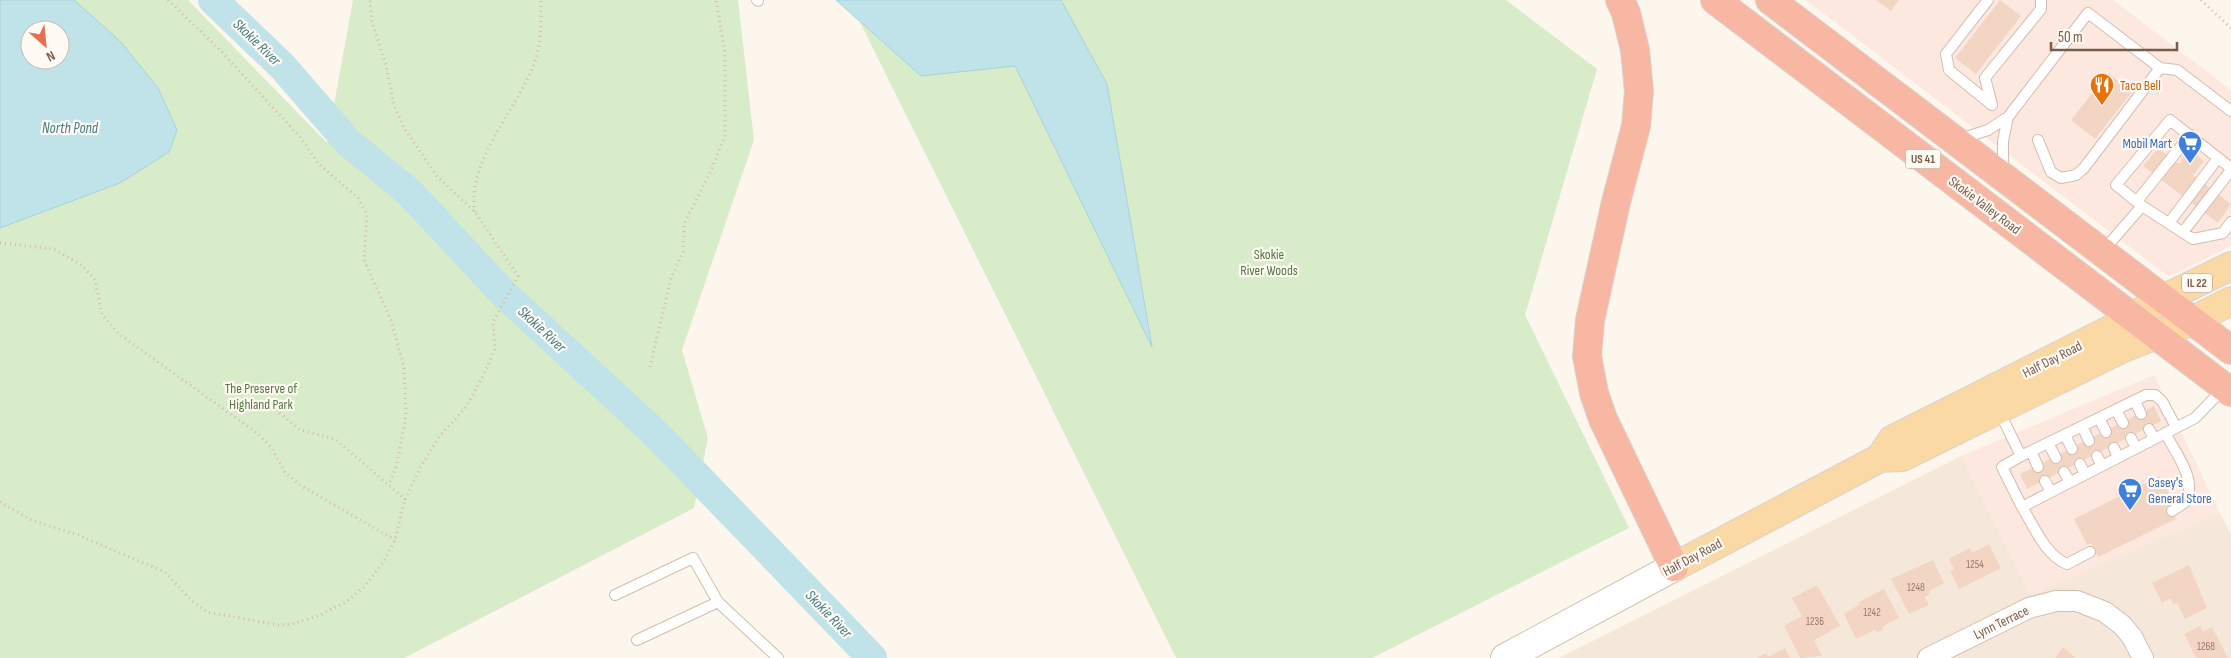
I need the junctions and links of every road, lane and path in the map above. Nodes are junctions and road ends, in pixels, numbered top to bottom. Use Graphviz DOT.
graph roads {
  1 [pos="168,0"];
  2 [pos="370,0"];
  3 [pos="542,0"];
  4 [pos="716,0"];
  5 [pos="1620,0"];
  6 [pos="1715,0"];
  7 [pos="1770,0"];
  8 [pos="1988,0"];
  9 [pos="2041,0"];
  10 [pos="2201,0"];
  11 [pos="2231,28"];
  12 [pos="2160,68"];
  13 [pos="2231,111"];
  14 [pos="2008,117"];
  15 [pos="2190,135"];
  16 [pos="1954,140"];
  17 [pos="2038,140"];
  18 [pos="2218,158"];
  19 [pos="2231,169"];
  20 [pos="2003,178"];
  21 [pos="2139,204"];
  22 [pos="475,212"];
  23 [pos="2231,222"];
  24 [pos="2169,223"];
  25 [pos="2183,232"];
  26 [pos="0,243"];
  27 [pos="2102,253"];
  28 [pos="2231,266"];
  29 [pos="2163,299"];
  30 [pos="2231,301"];
  31 [pos="2132,318"];
  32 [pos="2192,321"];
  33 [pos="2156,335"];
  34 [pos="2231,350"];
  35 [pos="650,367"];
  36 [pos="2228,390"];
  37 [pos="2135,401"];
  38 [pos="268,404"];
  39 [pos="1999,410"];
  40 [pos="2116,410"];
  41 [pos="2141,414"];
  42 [pos="2099,418"];
  43 [pos="2123,423"];
  44 [pos="2082,426"];
  45 [pos="2176,427"];
  46 [pos="2106,432"];
  47 [pos="2165,433"];
  48 [pos="2065,435"];
  49 [pos="2089,441"];
  50 [pos="2048,443"];
  51 [pos="2072,449"];
  52 [pos="2026,453"];
  53 [pos="2097,456"];
  54 [pos="1880,458"];
  55 [pos="2056,458"];
  56 [pos="2080,464"];
  57 [pos="2102,466"];
  58 [pos="2038,467"];
  59 [pos="2064,472"];
  60 [pos="2085,474"];
  61 [pos="2045,481"];
  62 [pos="2070,482"];
  63 [pos="389,486"];
  64 [pos="2051,492"];
  65 [pos="405,499"];
  66 [pos="0,502"];
  67 [pos="2022,507"];
  68 [pos="2172,511"];
  69 [pos="395,540"];
  70 [pos="2090,552"];
  71 [pos="1674,567"];
  72 [pos="615,595"];
  73 [pos="718,602"];
  74 [pos="637,640"];
  75 [pos="778,658"];
  76 [pos="1505,658"];
  77 [pos="1928,658"];
  78 [pos="2143,658"];
  1 -- 63 [label="path"];
  2 -- 22 [label="path"];
  3 -- 22 [label="path"];
  4 -- 35 [label="path"];
  5 -- 71 [label="highway"];
  6 -- 31 [label="highway, Skokie Valley Road / US 41"];
  7 -- 16 [label="highway, US 41"];
  8 -- 9 [label="lane"];
  10 -- 11 [label="path"];
  12 -- 13 [label="lane"];
  12 -- 14 [label="lane"];
  12 -- 17 [label="lane"];
  14 -- 16 [label="lane"];
  14 -- 20 [label="lane"];
  15 -- 18 [label="lane"];
  15 -- 21 [label="lane"];
  15 -- 21 [label="lane"];
  16 -- 20 [label="highway, US 41"];
  18 -- 19 [label="lane"];
  18 -- 24 [label="lane"];
  19 -- 25 [label="lane"];
  20 -- 27 [label="highway, US 41"];
  21 -- 24 [label="lane"];
  21 -- 27 [label="lane"];
  22 -- 65 [label="path"];
  23 -- 25 [label="lane"];
  24 -- 25 [label="lane"];
  26 -- 69 [label="path"];
  27 -- 29 [label="highway, US 41"];
  28 -- 29 [label="main road, Half Day Road / IL 22"];
  29 -- 31 [label="main road, Half Day Road / IL 22"];
  29 -- 32 [label="highway, US 41"];
  30 -- 32 [label="main road, Half Day Road / IL 22"];
  31 -- 33 [label="highway, Skokie Valley Road / US 41"];
  31 -- 54 [label="main road, Half Day Road"];
  32 -- 33 [label="main road, Half Day Road / IL 22"];
  32 -- 34 [label="highway, US 41"];
  33 -- 36 [label="highway, Skokie Valley Road / US 41"];
  33 -- 39 [label="main road, Half Day Road"];
  36 -- 45 [label="lane"];
  37 -- 40 [label="lane"];
  37 -- 41 [label="lane"];
  37 -- 45 [label="lane"];
  38 -- 63 [label="path"];
  39 -- 52 [label="lane"];
  39 -- 54 [label="main road, Half Day Road"];
  40 -- 42 [label="lane"];
  40 -- 43 [label="lane"];
  42 -- 44 [label="lane"];
  42 -- 46 [label="lane"];
  44 -- 48 [label="lane"];
  44 -- 49 [label="lane"];
  45 -- 47 [label="lane"];
  47 -- 57 [label="lane"];
  47 -- 68 [label="lane"];
  48 -- 50 [label="lane"];
  48 -- 51 [label="lane"];
  50 -- 52 [label="lane"];
  50 -- 55 [label="lane"];
  52 -- 58 [label="lane"];
  52 -- 67 [label="lane"];
  53 -- 57 [label="lane"];
  54 -- 71 [label="main road, Half Day Road"];
  56 -- 60 [label="lane"];
  57 -- 60 [label="lane"];
  59 -- 62 [label="lane"];
  60 -- 62 [label="lane"];
  61 -- 64 [label="lane"];
  62 -- 64 [label="lane"];
  63 -- 65 [label="path"];
  64 -- 67 [label="lane"];
  65 -- 69 [label="path"];
  66 -- 69 [label="path"];
  67 -- 70 [label="lane"];
  71 -- 76 [label="main road, Half Day Road"];
  72 -- 73 [label="lane"];
  73 -- 74 [label="lane"];
  73 -- 75 [label="lane"];
  77 -- 78 [label="street, Lynn Terrace"];
}
